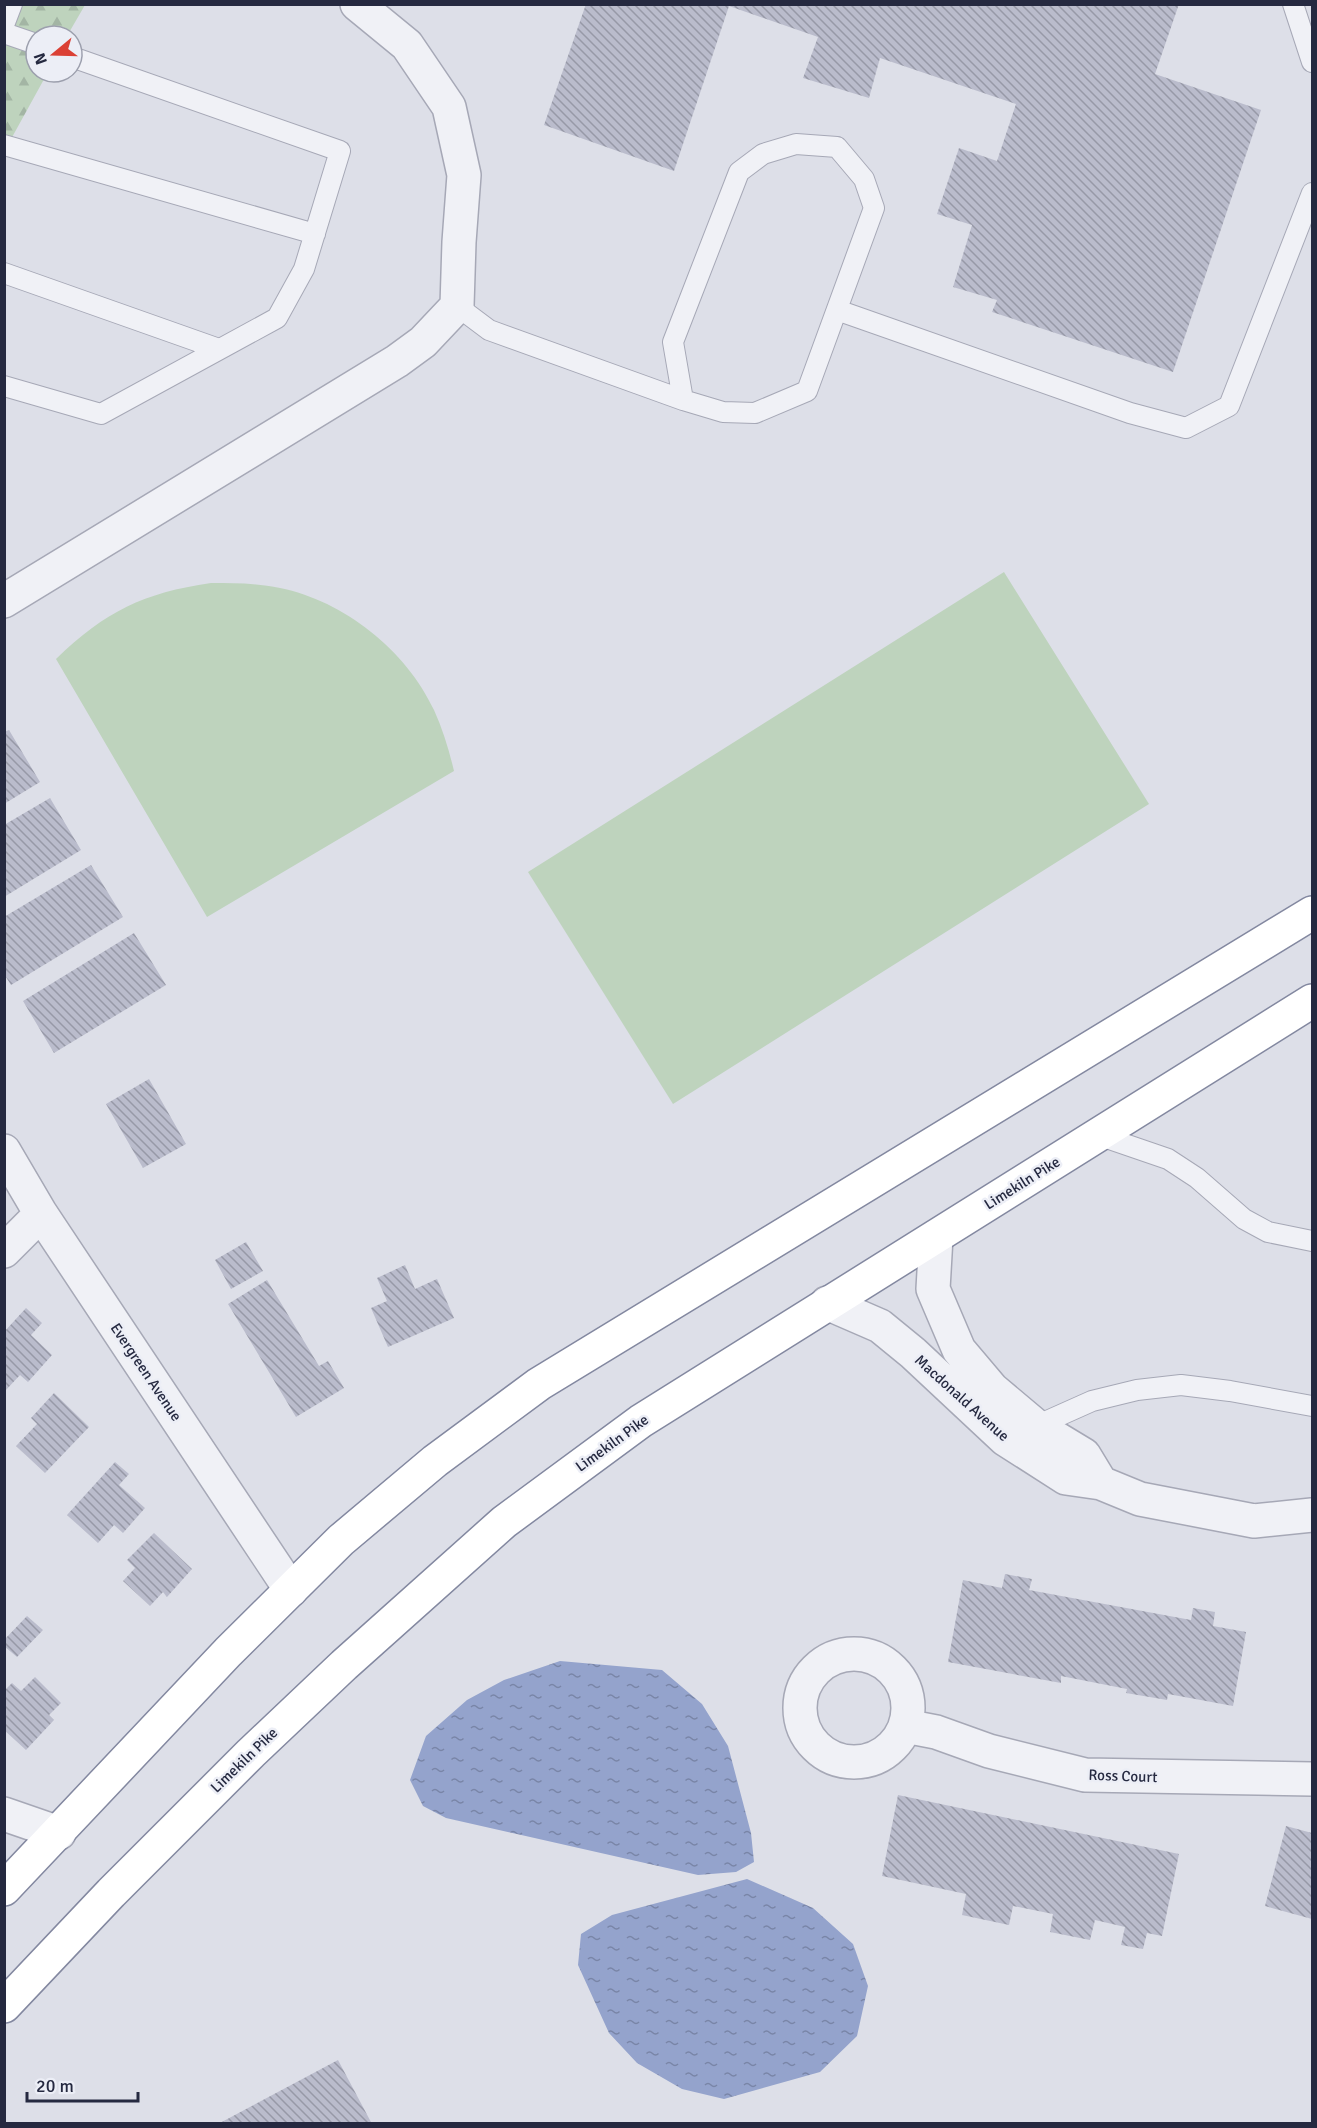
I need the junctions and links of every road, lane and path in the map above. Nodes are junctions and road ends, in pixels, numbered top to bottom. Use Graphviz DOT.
graph roads {
  1 [pos="12,4"];
  2 [pos="357,4"];
  3 [pos="1293,4"];
  4 [pos="4,25"];
  5 [pos="4,33"];
  6 [pos="24,40"];
  7 [pos="84,61"];
  8 [pos="1312,62"];
  9 [pos="4,145"];
  10 [pos="1312,193"];
  11 [pos="315,234"];
  12 [pos="4,273"];
  13 [pos="457,306"];
  14 [pos="837,310"];
  15 [pos="219,349"];
  16 [pos="4,386"];
  17 [pos="683,400"];
  18 [pos="8,594"];
  19 [pos="1312,913"];
  20 [pos="1312,1000"];
  21 [pos="1098,1135"];
  22 [pos="4,1151"];
  23 [pos="41,1214"];
  24 [pos="936,1237"];
  25 [pos="1312,1241"];
  26 [pos="4,1251"];
  27 [pos="827,1303"];
  28 [pos="1312,1406"];
  29 [pos="1036,1426"];
  30 [pos="1101,1483"];
  31 [pos="1312,1515"];
  32 [pos="291,1590"];
  33 [pos="905,1726"];
  34 [pos="1312,1779"];
  35 [pos="4,1814"];
  36 [pos="60,1833"];
  37 [pos="4,1889"];
  38 [pos="4,2006"];
  1 -- 4 [label="lane"];
  2 -- 13 [label="street"];
  3 -- 8 [label="lane"];
  5 -- 6 [label="lane"];
  7 -- 11 [label="lane"];
  9 -- 11 [label="lane"];
  10 -- 14 [label="lane"];
  11 -- 15 [label="lane"];
  12 -- 15 [label="lane"];
  13 -- 17 [label="lane"];
  13 -- 18 [label="street"];
  14 -- 17 [label="lane"];
  14 -- 17 [label="lane"];
  15 -- 16 [label="lane"];
  19 -- 32 [label="highway"];
  20 -- 21 [label="highway, Limekiln Pike"];
  21 -- 24 [label="highway, Limekiln Pike"];
  21 -- 25 [label="lane"];
  22 -- 23 [label="street, Evergreen Avenue"];
  23 -- 26 [label="street"];
  23 -- 32 [label="street, Evergreen Avenue"];
  24 -- 27 [label="highway, Limekiln Pike"];
  24 -- 29 [label="street, Macdonald Avenue"];
  27 -- 30 [label="street, Macdonald Avenue"];
  27 -- 38 [label="highway, Limekiln Pike"];
  28 -- 29 [label="lane"];
  29 -- 30 [label="street, Macdonald Avenue"];
  30 -- 31 [label="street, Macdonald Avenue"];
  32 -- 36 [label="highway"];
  33 -- 34 [label="street, Ross Court"];
  35 -- 36 [label="street"];
  36 -- 37 [label="highway"];
}
